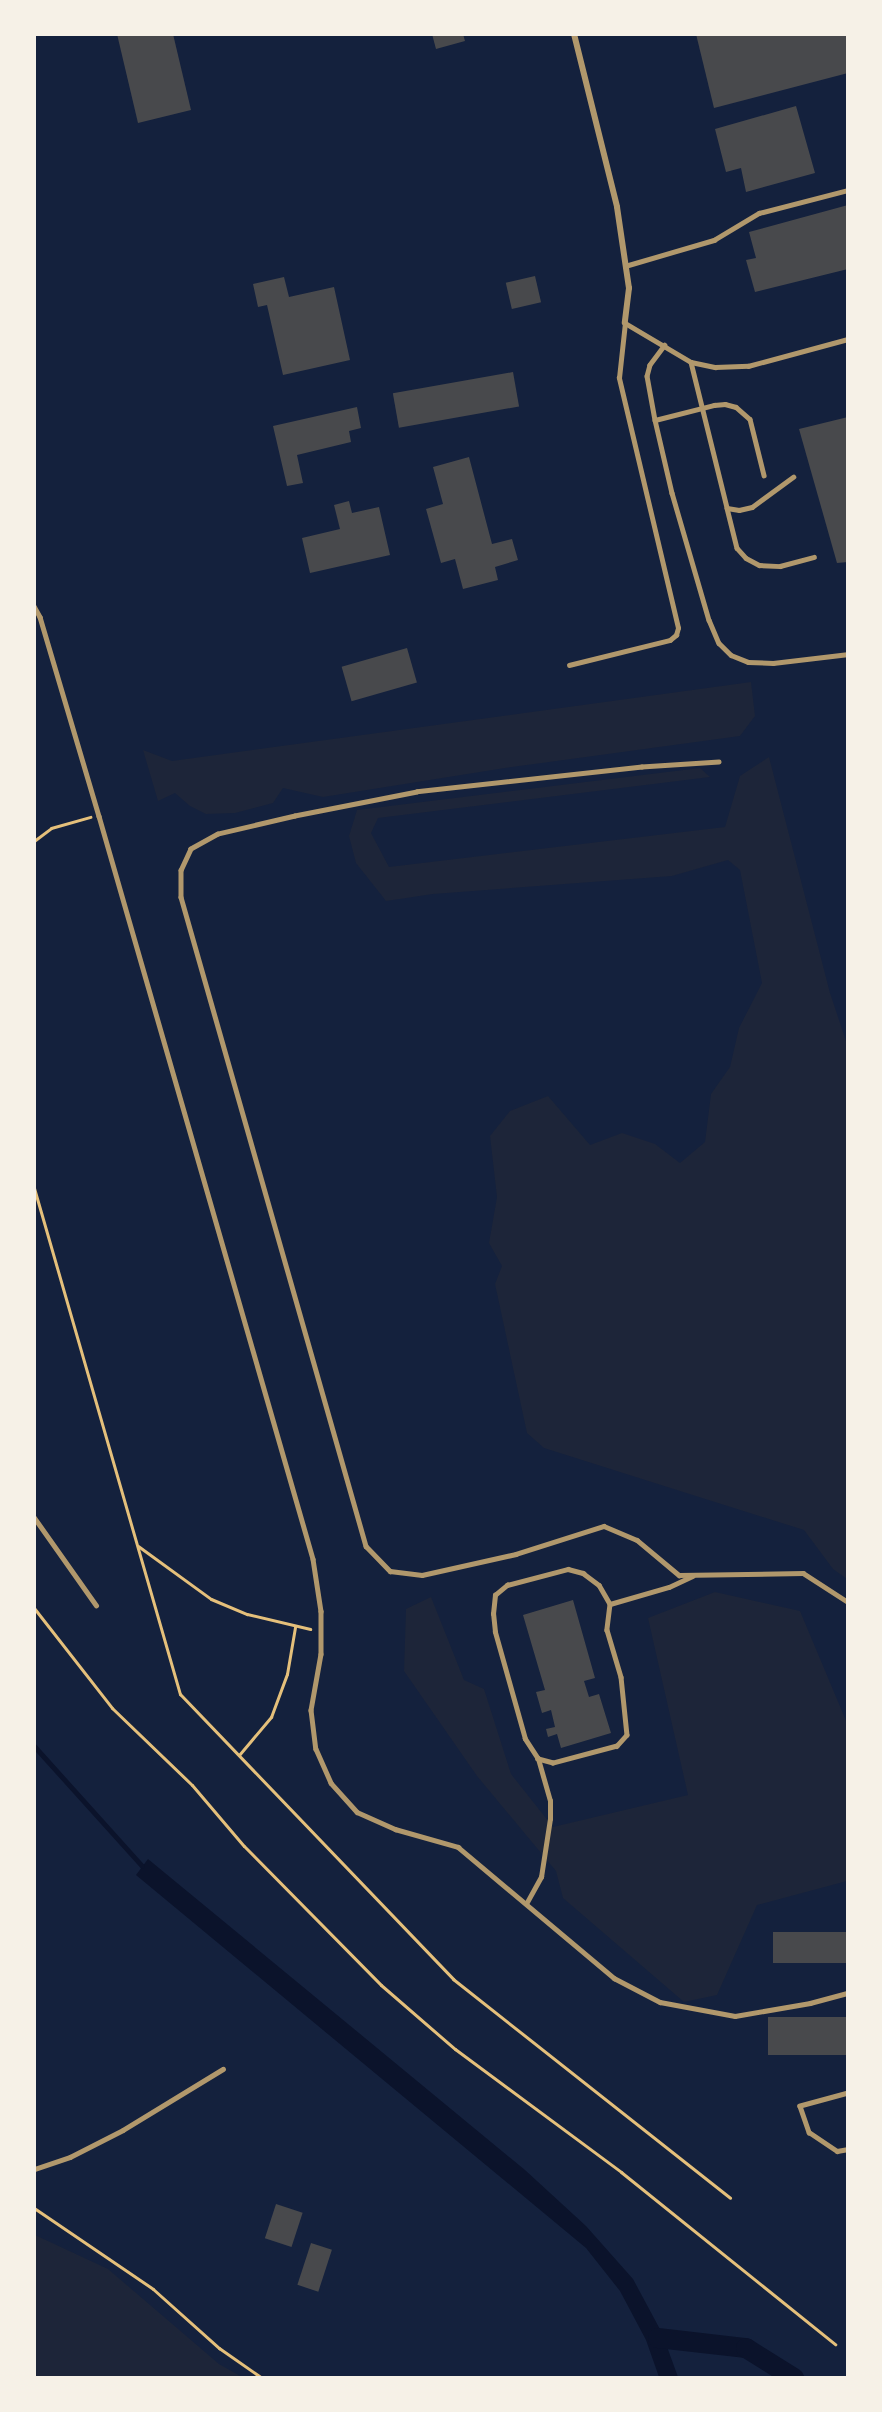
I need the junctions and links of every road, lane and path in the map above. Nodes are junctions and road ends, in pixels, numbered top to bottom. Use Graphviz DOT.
graph roads {
  1 [pos="574,34"];
  2 [pos="848,190"];
  3 [pos="626,266"];
  4 [pos="625,323"];
  5 [pos="848,339"];
  6 [pos="665,345"];
  7 [pos="691,362"];
  8 [pos="702,408"];
  9 [pos="655,420"];
  10 [pos="764,475"];
  11 [pos="793,477"];
  12 [pos="727,508"];
  13 [pos="814,557"];
  14 [pos="34,606"];
  15 [pos="848,654"];
  16 [pos="569,665"];
  17 [pos="719,762"];
  18 [pos="99,816"];
  19 [pos="34,841"];
  20 [pos="34,1517"];
  21 [pos="138,1546"];
  22 [pos="695,1575"];
  23 [pos="848,1602"];
  24 [pos="610,1604"];
  25 [pos="96,1605"];
  26 [pos="34,1608"];
  27 [pos="295,1627"];
  28 [pos="321,1630"];
  29 [pos="239,1755"];
  30 [pos="538,1759"];
  31 [pos="526,1904"];
  32 [pos="848,1993"];
  33 [pos="223,2069"];
  34 [pos="848,2093"];
  35 [pos="848,2149"];
  36 [pos="35,2169"];
  37 [pos="34,2208"];
  38 [pos="835,2344"];
  39 [pos="262,2378"];
  1 -- 3 [label="street"];
  2 -- 3 [label="lane"];
  3 -- 4 [label="street"];
  4 -- 6 [label="lane"];
  4 -- 16 [label="lane"];
  5 -- 7 [label="lane"];
  6 -- 7 [label="lane"];
  6 -- 9 [label="lane"];
  7 -- 8 [label="lane"];
  8 -- 9 [label="lane"];
  8 -- 10 [label="lane"];
  8 -- 12 [label="lane"];
  9 -- 15 [label="lane"];
  11 -- 12 [label="lane"];
  12 -- 13 [label="lane"];
  14 -- 18 [label="lane"];
  17 -- 22 [label="lane"];
  18 -- 19 [label="path"];
  18 -- 28 [label="lane"];
  20 -- 25 [label="lane"];
  21 -- 27 [label="path"];
  22 -- 23 [label="lane"];
  22 -- 24 [label="lane"];
  24 -- 30 [label="lane"];
  24 -- 30 [label="lane"];
  26 -- 38 [label="path"];
  27 -- 28 [label="path"];
  27 -- 29 [label="path"];
  28 -- 31 [label="lane"];
  30 -- 31 [label="lane"];
  31 -- 32 [label="lane"];
  33 -- 36 [label="lane"];
  34 -- 35 [label="lane"];
  37 -- 39 [label="path"];
}
